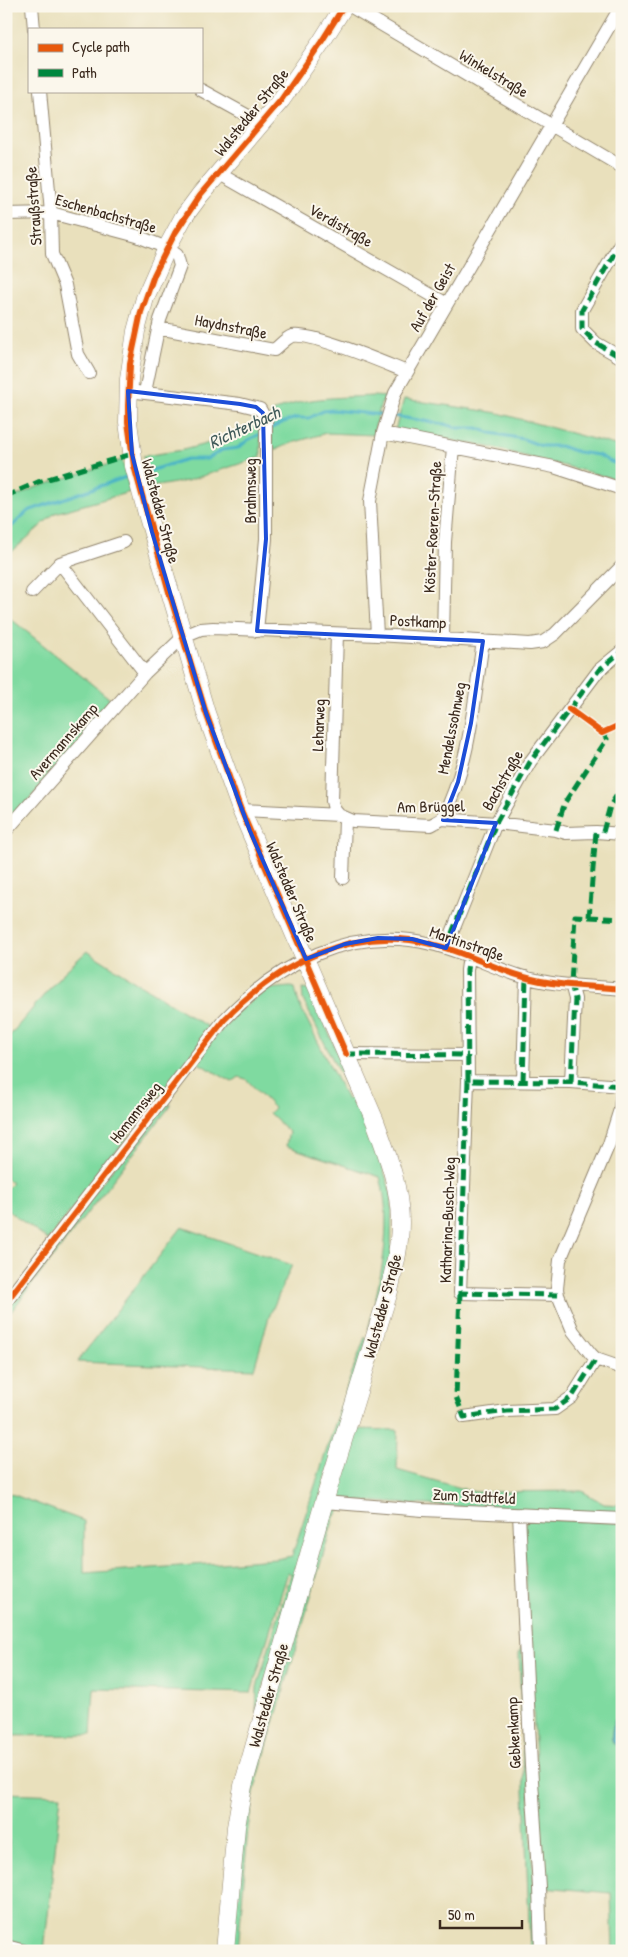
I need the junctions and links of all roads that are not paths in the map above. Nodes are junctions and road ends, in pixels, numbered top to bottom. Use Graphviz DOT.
graph roads {
  1 [pos="32,6"];
  2 [pos="344,6"];
  3 [pos="350,6"];
  4 [pos="621,6"];
  5 [pos="34,28"];
  6 [pos="202,91"];
  7 [pos="40,92"];
  8 [pos="262,123"];
  9 [pos="551,127"];
  10 [pos="622,167"];
  11 [pos="218,173"];
  12 [pos="51,212"];
  13 [pos="6,214"];
  14 [pos="622,240"];
  15 [pos="167,248"];
  16 [pos="447,304"];
  17 [pos="158,328"];
  18 [pos="622,358"];
  19 [pos="407,372"];
  20 [pos="89,373"];
  21 [pos="136,392"];
  22 [pos="384,430"];
  23 [pos="453,447"];
  24 [pos="622,489"];
  25 [pos="124,542"];
  26 [pos="60,563"];
  27 [pos="622,566"];
  28 [pos="32,592"];
  29 [pos="257,631"];
  30 [pos="337,634"];
  31 [pos="378,635"];
  32 [pos="184,636"];
  33 [pos="443,638"];
  34 [pos="483,641"];
  35 [pos="622,651"];
  36 [pos="145,673"];
  37 [pos="241,810"];
  38 [pos="342,817"];
  39 [pos="442,820"];
  40 [pos="496,823"];
  41 [pos="6,831"];
  42 [pos="622,834"];
  43 [pos="342,878"];
  44 [pos="446,948"];
  45 [pos="469,956"];
  46 [pos="306,959"];
  47 [pos="526,977"];
  48 [pos="571,984"];
  49 [pos="622,989"];
  50 [pos="346,1054"];
  51 [pos="468,1056"];
  52 [pos="468,1081"];
  53 [pos="523,1081"];
  54 [pos="571,1082"];
  55 [pos="622,1087"];
  56 [pos="558,1296"];
  57 [pos="6,1302"];
  58 [pos="596,1359"];
  59 [pos="622,1368"];
  60 [pos="464,1417"];
  61 [pos="324,1502"];
  62 [pos="519,1514"];
  63 [pos="622,1519"];
  64 [pos="6,1946"];
  65 [pos="25,1951"];
  66 [pos="225,1951"];
  67 [pos="541,1951"];
  1 -- 5 [label="street"];
  2 -- 8 [label="main road, Walstedder Straße"];
  3 -- 9 [label="street, Winkelstraße"];
  4 -- 9 [label="street, Auf der Geist"];
  6 -- 8 [label="street"];
  7 -- 12 [label="street, Straußstraße"];
  8 -- 11 [label="main road, Walstedder Straße"];
  9 -- 10 [label="street, Winkelstraße"];
  9 -- 16 [label="street, Auf der Geist"];
  11 -- 15 [label="main road, Walstedder Straße"];
  11 -- 16 [label="street, Verdistraße"];
  12 -- 13 [label="street, Eschenbachstraße"];
  12 -- 15 [label="street, Eschenbachstraße"];
  12 -- 20 [label="street, Straußstraße"];
  14 -- 18 [label="street"];
  15 -- 17 [label="street, Walstedder Straße"];
  15 -- 21 [label="main road, Walstedder Straße"];
  16 -- 19 [label="street, Auf der Geist"];
  17 -- 19 [label="street, Haydnstraße"];
  17 -- 21 [label="street, Walstedder Straße"];
  19 -- 22 [label="street, Auf der Geist"];
  21 -- 29 [label="street, Brahmsweg"];
  21 -- 32 [label="main road, Walstedder Straße"];
  22 -- 23 [label="street"];
  22 -- 31 [label="street, Auf der Geist"];
  23 -- 24 [label="street"];
  23 -- 33 [label="street, Köster-Roeren-Straße"];
  25 -- 26 [label="street"];
  26 -- 28 [label="street"];
  26 -- 36 [label="street"];
  27 -- 34 [label="street, Postkamp"];
  29 -- 30 [label="street, Postkamp"];
  29 -- 32 [label="street, Postkamp"];
  30 -- 31 [label="street, Postkamp"];
  30 -- 38 [label="street, Leharweg"];
  31 -- 33 [label="street, Postkamp"];
  32 -- 36 [label="street, Avermannskamp"];
  32 -- 37 [label="main road, Walstedder Straße"];
  33 -- 34 [label="street, Postkamp"];
  34 -- 39 [label="street, Mendelssohnweg"];
  35 -- 40 [label="street, Bachstraße"];
  36 -- 41 [label="street, Avermannskamp"];
  37 -- 38 [label="street, Am Brüggel"];
  37 -- 46 [label="main road, Walstedder Straße"];
  38 -- 39 [label="street, Am Brüggel"];
  38 -- 43 [label="street, Leharweg"];
  39 -- 40 [label="street, Am Brüggel"];
  40 -- 42 [label="street, Am Brüggel"];
  40 -- 44 [label="street, Bachstraße"];
  44 -- 45 [label="street, Martinstraße"];
  44 -- 46 [label="street, Martinstraße"];
  45 -- 47 [label="street, Martinstraße"];
  45 -- 51 [label="street, Katharina-Busch-Weg"];
  46 -- 50 [label="main road, Walstedder Straße"];
  46 -- 57 [label="street, Homannsweg"];
  47 -- 48 [label="street, Martinstraße"];
  47 -- 53 [label="street"];
  48 -- 49 [label="street, Martinstraße"];
  48 -- 54 [label="street"];
  50 -- 51 [label="street"];
  50 -- 61 [label="main road, Walstedder Straße"];
  51 -- 52 [label="street, Katharina-Busch-Weg"];
  52 -- 53 [label="street"];
  52 -- 56 [label="street, Katharina-Busch-Weg"];
  53 -- 54 [label="street"];
  54 -- 55 [label="street"];
  55 -- 56 [label="street"];
  56 -- 58 [label="street"];
  58 -- 59 [label="street"];
  58 -- 60 [label="street"];
  61 -- 62 [label="street, Zum Stadtfeld"];
  61 -- 66 [label="main road, Walstedder Straße"];
  62 -- 63 [label="street, Zum Stadtfeld"];
  62 -- 67 [label="street, Gebkenkamp"];
  64 -- 65 [label="street"];
}
